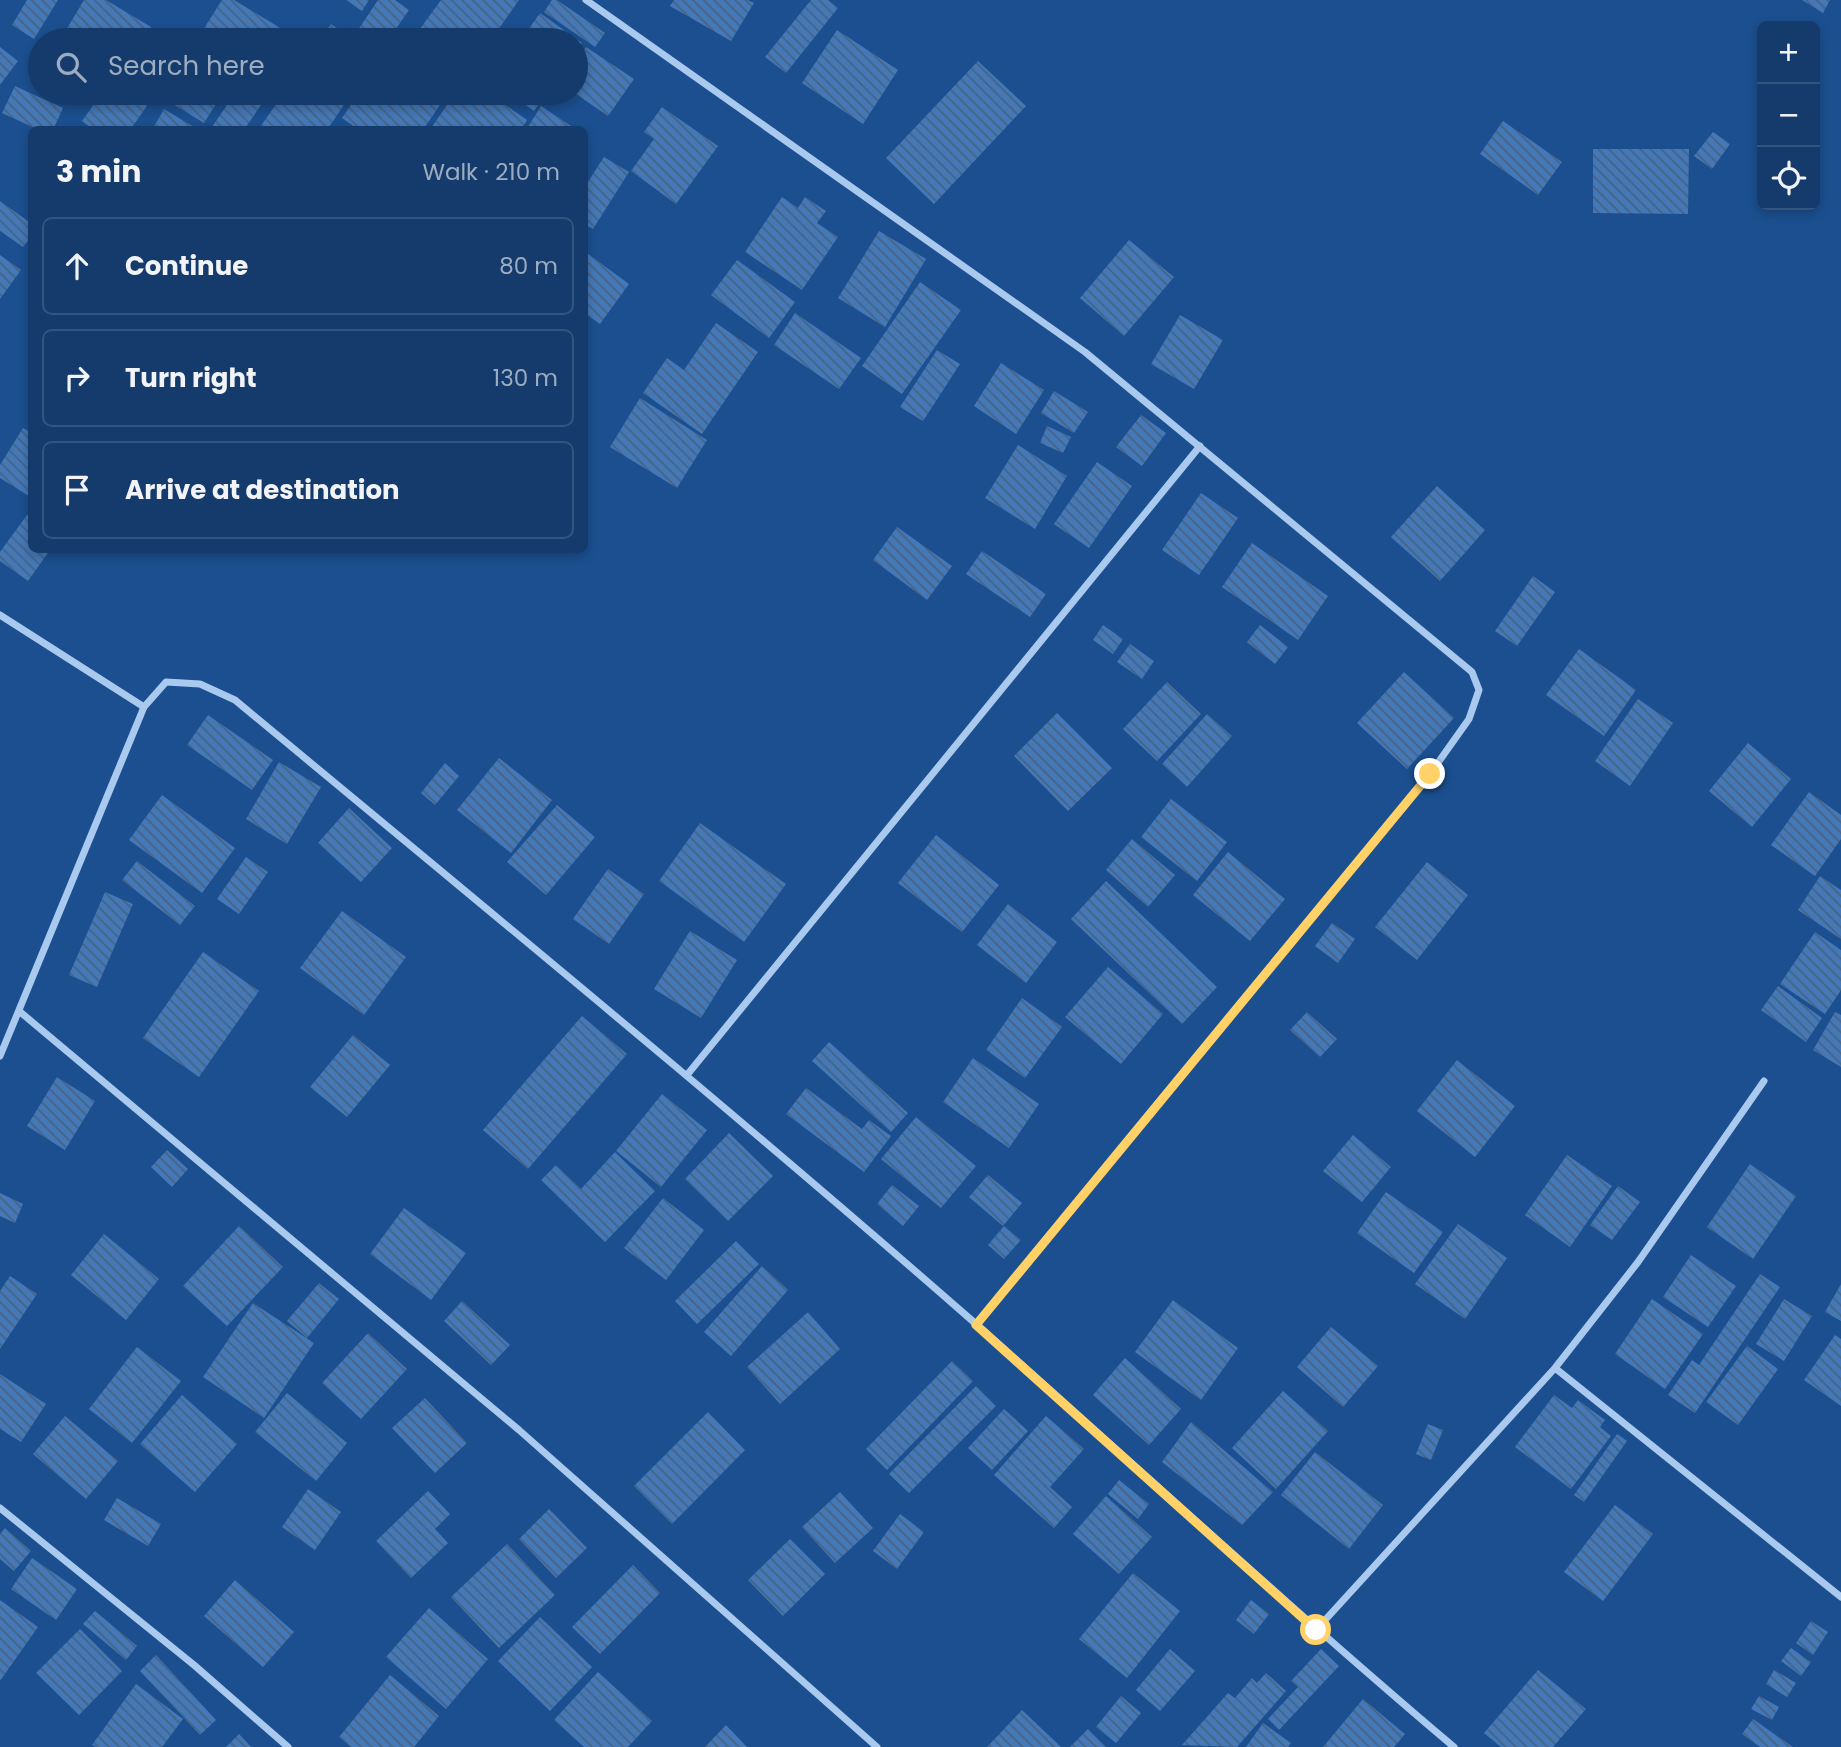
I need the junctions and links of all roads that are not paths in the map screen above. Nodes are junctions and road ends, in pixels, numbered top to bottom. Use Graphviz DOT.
graph roads {
  1 [pos="586,0"];
  2 [pos="1200,446"];
  3 [pos="0,615"];
  4 [pos="144,707"];
  5 [pos="19,1011"];
  6 [pos="0,1056"];
  7 [pos="687,1075"];
  8 [pos="1764,1081"];
  9 [pos="976,1325"];
  10 [pos="1555,1368"];
  11 [pos="0,1508"];
  12 [pos="1841,1597"];
  13 [pos="1316,1630"];
  14 [pos="288,1747"];
  15 [pos="877,1747"];
  16 [pos="1454,1747"];
  1 -- 2 [label="street"];
  2 -- 7 [label="street"];
  2 -- 9 [label="street"];
  3 -- 4 [label="street"];
  4 -- 5 [label="street"];
  4 -- 7 [label="street"];
  5 -- 6 [label="street"];
  5 -- 15 [label="street"];
  7 -- 9 [label="street"];
  8 -- 10 [label="street"];
  9 -- 13 [label="street"];
  10 -- 12 [label="street"];
  10 -- 13 [label="street"];
  11 -- 14 [label="street"];
  13 -- 16 [label="street"];
}
